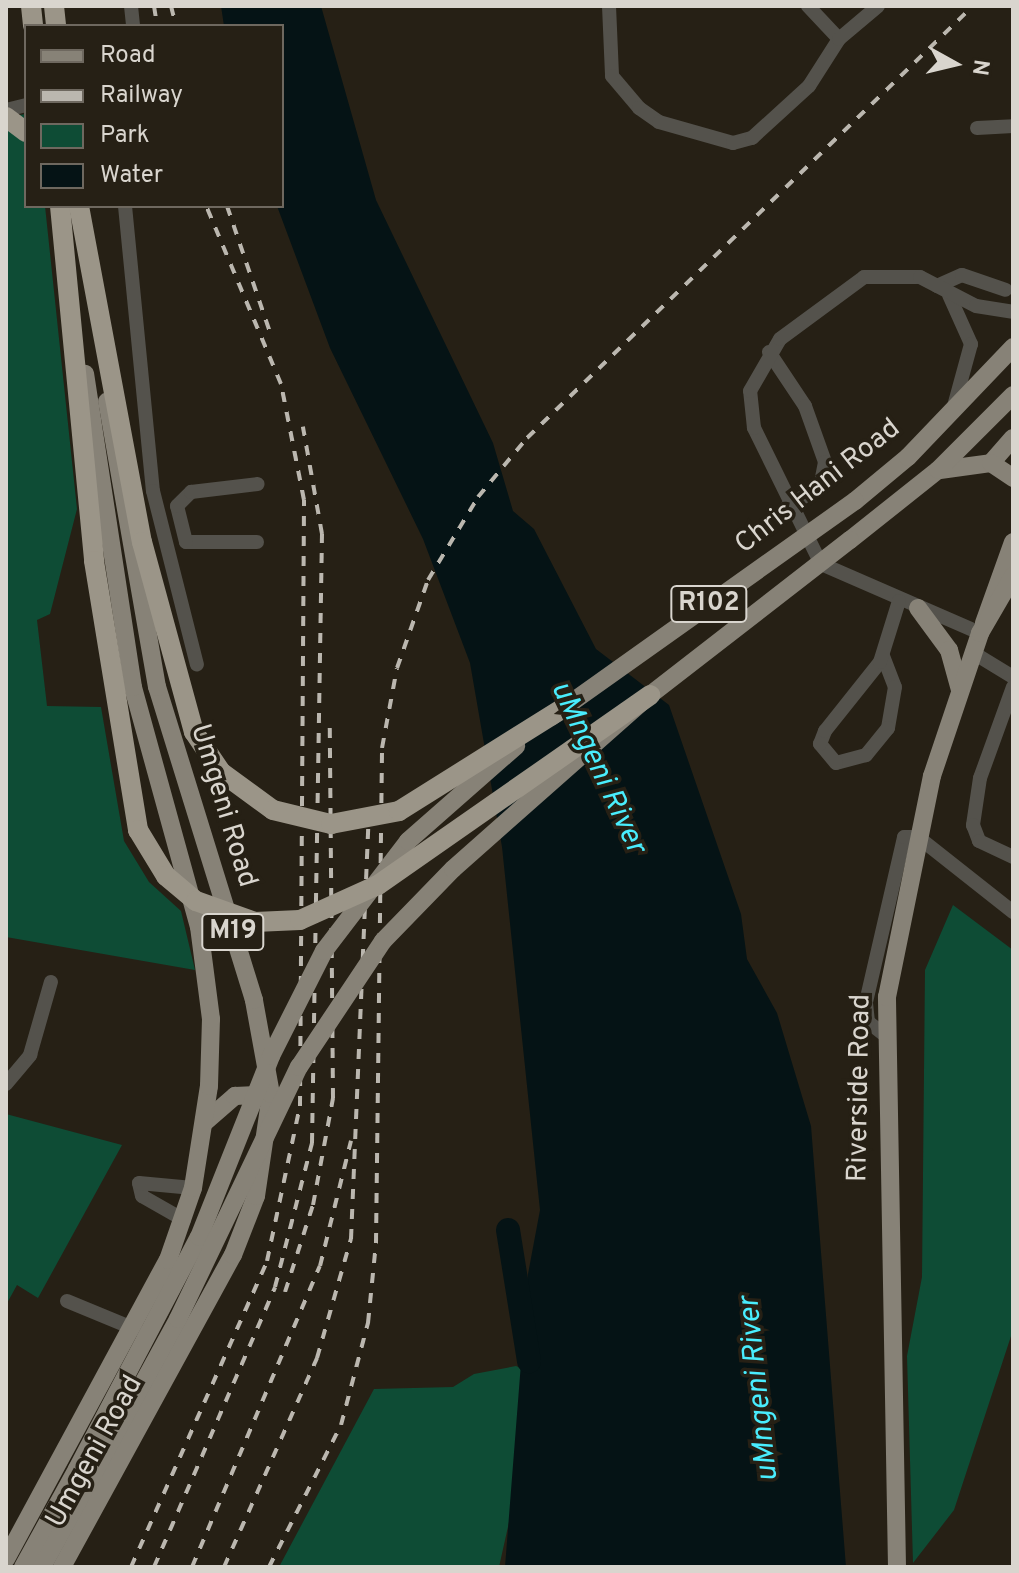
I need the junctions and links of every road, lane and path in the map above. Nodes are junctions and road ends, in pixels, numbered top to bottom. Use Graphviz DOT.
graph roads {
  1 [pos="609,6"];
  2 [pos="808,6"];
  3 [pos="878,6"];
  4 [pos="839,39"];
  5 [pos="6,117"];
  6 [pos="1013,126"];
  7 [pos="977,128"];
  8 [pos="24,130"];
  9 [pos="60,208"];
  10 [pos="79,208"];
  11 [pos="125,208"];
  12 [pos="87,260"];
  13 [pos="66,264"];
  14 [pos="942,289"];
  15 [pos="1006,290"];
  16 [pos="1013,312"];
  17 [pos="1013,347"];
  18 [pos="769,352"];
  19 [pos="1013,395"];
  20 [pos="949,417"];
  21 [pos="1013,438"];
  22 [pos="991,463"];
  23 [pos="938,470"];
  24 [pos="1013,478"];
  25 [pos="258,484"];
  26 [pos="787,507"];
  27 [pos="179,525"];
  28 [pos="160,529"];
  29 [pos="257,542"];
  30 [pos="1013,542"];
  31 [pos="1013,576"];
  32 [pos="899,601"];
  33 [pos="918,608"];
  34 [pos="982,628"];
  35 [pos="972,652"];
  36 [pos="883,656"];
  37 [pos="197,665"];
  38 [pos="1013,677"];
  39 [pos="1013,687"];
  40 [pos="960,690"];
  41 [pos="650,695"];
  42 [pos="563,708"];
  43 [pos="918,837"];
  44 [pos="1013,857"];
  45 [pos="1013,912"];
  46 [pos="51,982"];
  47 [pos="6,1084"];
  48 [pos="271,1094"];
  49 [pos="205,1122"];
  50 [pos="193,1188"];
  51 [pos="184,1220"];
  52 [pos="67,1301"];
  53 [pos="135,1329"];
  54 [pos="83,1477"];
  55 [pos="6,1559"];
  56 [pos="23,1567"];
  57 [pos="42,1567"];
  58 [pos="62,1567"];
  59 [pos="897,1567"];
  1 -- 4 [label="street"];
  2 -- 4 [label="street"];
  3 -- 4 [label="street"];
  5 -- 8 [label="highway"];
  6 -- 7 [label="street"];
  9 -- 13 [label="highway, Umgeni Road / M19"];
  10 -- 12 [label="highway, Umgeni Road / M19"];
  11 -- 28 [label="street"];
  12 -- 42 [label="highway, bridge"];
  12 -- 48 [label="main road, Umgeni Road / M19"];
  13 -- 41 [label="highway, bridge"];
  13 -- 49 [label="main road, Umgeni Road / M19"];
  14 -- 15 [label="street"];
  14 -- 16 [label="street"];
  14 -- 18 [label="street"];
  14 -- 20 [label="street"];
  17 -- 20 [label="main road, Chris Hani Road / R102"];
  18 -- 26 [label="street"];
  18 -- 26 [label="street"];
  19 -- 23 [label="main road, R102"];
  20 -- 42 [label="main road, Chris Hani Road / R102, bridge"];
  21 -- 22 [label="main road"];
  22 -- 23 [label="main road"];
  22 -- 24 [label="main road"];
  23 -- 41 [label="main road, R102, bridge"];
  25 -- 27 [label="street"];
  26 -- 32 [label="street"];
  27 -- 28 [label="street"];
  27 -- 29 [label="street"];
  28 -- 37 [label="street"];
  30 -- 34 [label="main road, Riverside Road"];
  31 -- 34 [label="main road, Riverside Road"];
  32 -- 33 [label="street"];
  32 -- 36 [label="street"];
  33 -- 34 [label="street"];
  33 -- 40 [label="main road"];
  34 -- 35 [label="main road, Riverside Road"];
  35 -- 38 [label="street"];
  35 -- 40 [label="main road, Riverside Road"];
  36 -- 36 [label="street"];
  39 -- 44 [label="street"];
  40 -- 43 [label="main road, Riverside Road"];
  41 -- 54 [label="main road, bridge"];
  42 -- 54 [label="main road, Chris Hani Road, bridge"];
  43 -- 45 [label="street"];
  43 -- 59 [label="main road, Riverside Road"];
  46 -- 47 [label="street"];
  48 -- 49 [label="main road"];
  48 -- 58 [label="main road, Umgeni Road / M19"];
  49 -- 50 [label="main road, Umgeni Road / M19"];
  50 -- 51 [label="main road, Umgeni Road / M19"];
  50 -- 51 [label="street"];
  51 -- 53 [label="main road, Umgeni Road / M19"];
  52 -- 53 [label="street"];
  53 -- 55 [label="main road, Umgeni Road / M19"];
  54 -- 56 [label="main road"];
  54 -- 57 [label="main road"];
}
